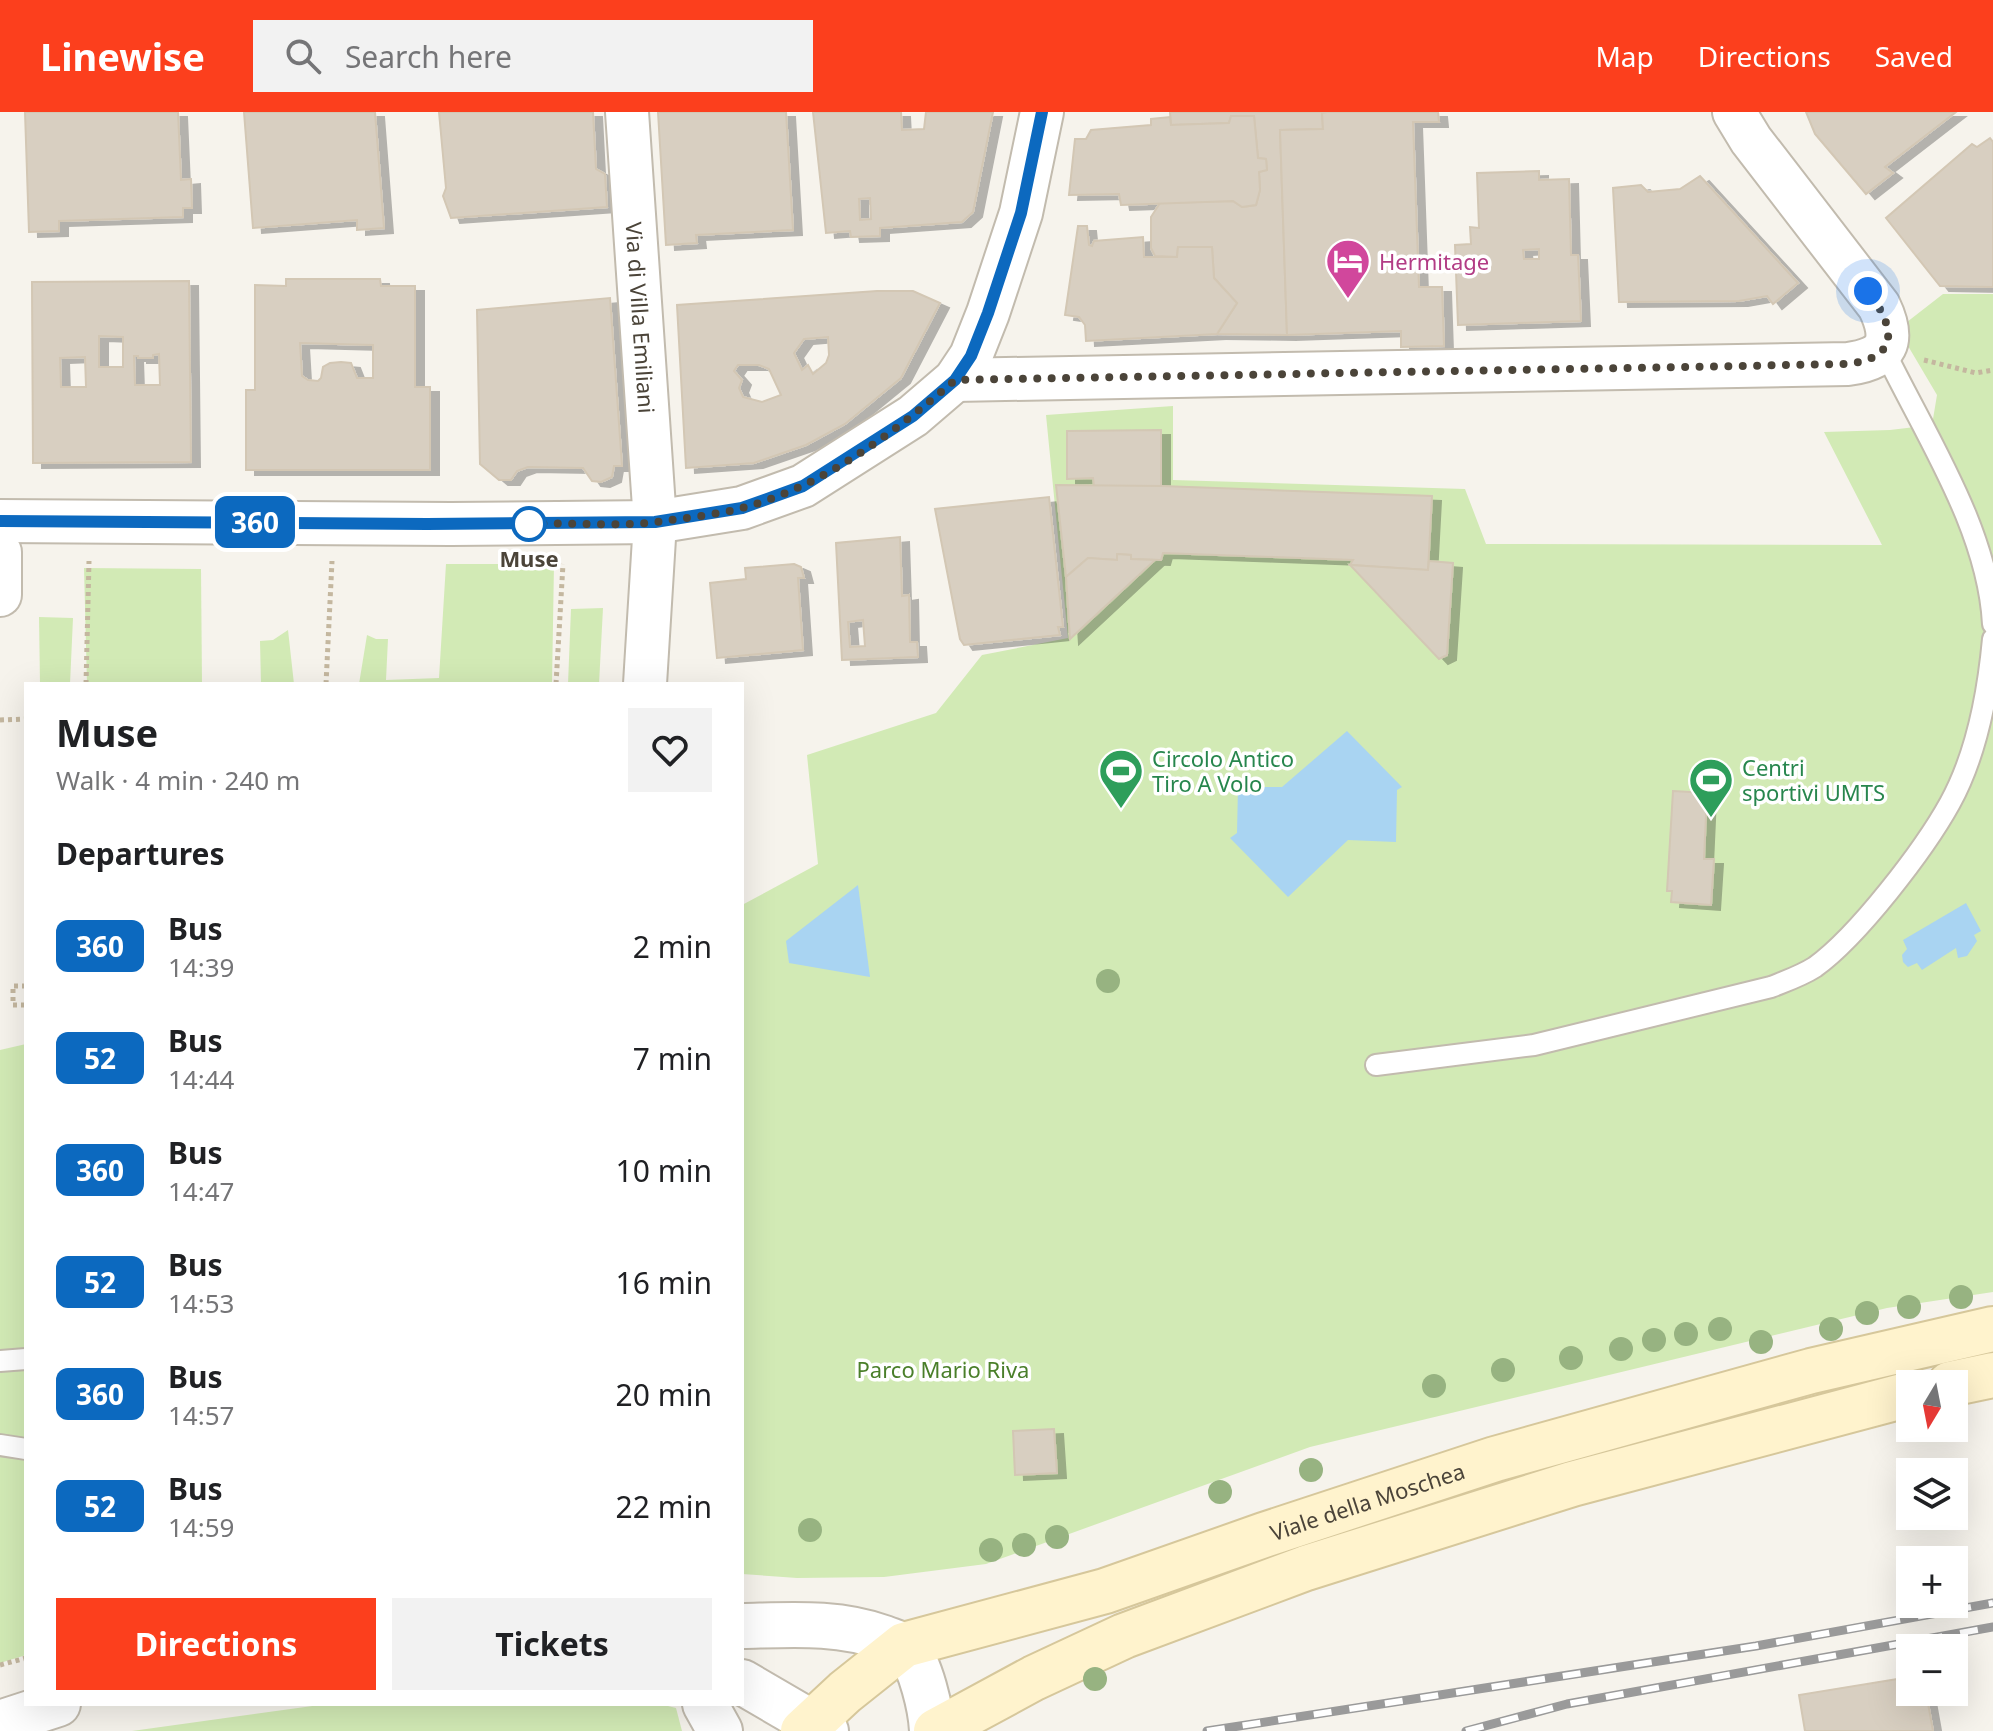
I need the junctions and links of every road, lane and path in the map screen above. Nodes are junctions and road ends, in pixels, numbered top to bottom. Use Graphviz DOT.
graph roads {
  1 [pos="627,112"];
  2 [pos="1042,112"];
  3 [pos="1734,112"];
  4 [pos="1884,350"];
  5 [pos="1993,370"];
  6 [pos="955,380"];
  7 [pos="0,521"];
  8 [pos="655,522"];
  9 [pos="0,552"];
  10 [pos="89,555"];
  11 [pos="564,555"];
  12 [pos="332,556"];
  13 [pos="0,595"];
  14 [pos="1993,624"];
  15 [pos="1993,639"];
  16 [pos="86,682"];
  17 [pos="326,682"];
  18 [pos="556,682"];
  19 [pos="645,682"];
  20 [pos="24,719"];
  21 [pos="0,720"];
  22 [pos="24,986"];
  23 [pos="24,1005"];
  24 [pos="1376,1065"];
  25 [pos="1993,1329"];
  26 [pos="24,1359"];
  27 [pos="0,1361"];
  28 [pos="1993,1375"];
  29 [pos="1968,1380"];
  30 [pos="1896,1398"];
  31 [pos="0,1445"];
  32 [pos="24,1449"];
  33 [pos="744,1626"];
  34 [pos="904,1645"];
  35 [pos="24,1659"];
  36 [pos="0,1665"];
  37 [pos="744,1683"];
  38 [pos="52,1706"];
  39 [pos="706,1706"];
  40 [pos="0,1723"];
  41 [pos="813,1728"];
  42 [pos="720,1731"];
  43 [pos="934,1731"];
  1 -- 8 [label="street, Via di Villa Emiliani"];
  2 -- 6 [label="street"];
  3 -- 4 [label="street"];
  4 -- 5 [label="path"];
  4 -- 6 [label="street"];
  4 -- 14 [label="lane"];
  6 -- 8 [label="street"];
  7 -- 8 [label="street"];
  8 -- 19 [label="street, Via di Villa Emiliani"];
  9 -- 13 [label="street"];
  10 -- 16 [label="path"];
  11 -- 18 [label="path"];
  12 -- 17 [label="path"];
  15 -- 24 [label="lane"];
  20 -- 21 [label="path"];
  22 -- 23 [label="path"];
  25 -- 34 [label="main road, Viale della Moschea"];
  26 -- 27 [label="lane"];
  28 -- 29 [label="main road"];
  30 -- 43 [label="main road, Viale della Moschea"];
  31 -- 32 [label="lane"];
  33 -- 34 [label="street"];
  34 -- 41 [label="main road"];
  34 -- 43 [label="street"];
  35 -- 36 [label="path"];
  37 -- 41 [label="street"];
  38 -- 40 [label="street"];
  39 -- 42 [label="street"];
}
